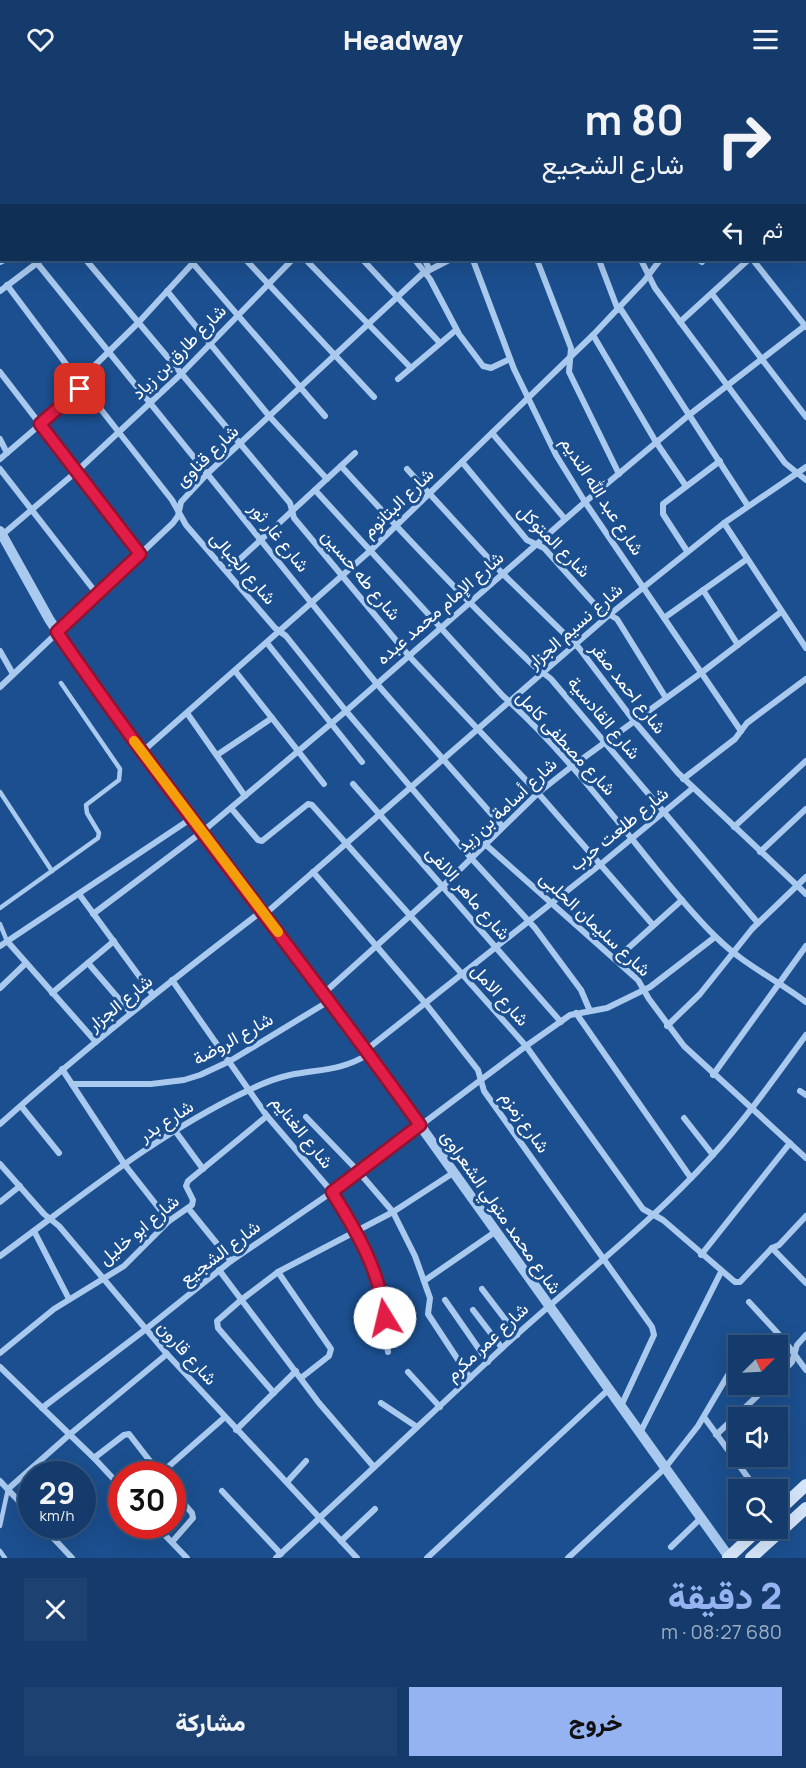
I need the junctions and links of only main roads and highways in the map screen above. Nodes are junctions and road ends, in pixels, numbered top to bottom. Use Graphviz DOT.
graph roads {
  1 [pos="806,1485"];
  2 [pos="788,1502"];
  3 [pos="806,1508"];
  4 [pos="749,1539"];
  5 [pos="729,1558"];
  6 [pos="751,1558"];
  1 -- 2 [label="main road"];
  3 -- 6 [label="main road"];
  4 -- 5 [label="main road"];
}
